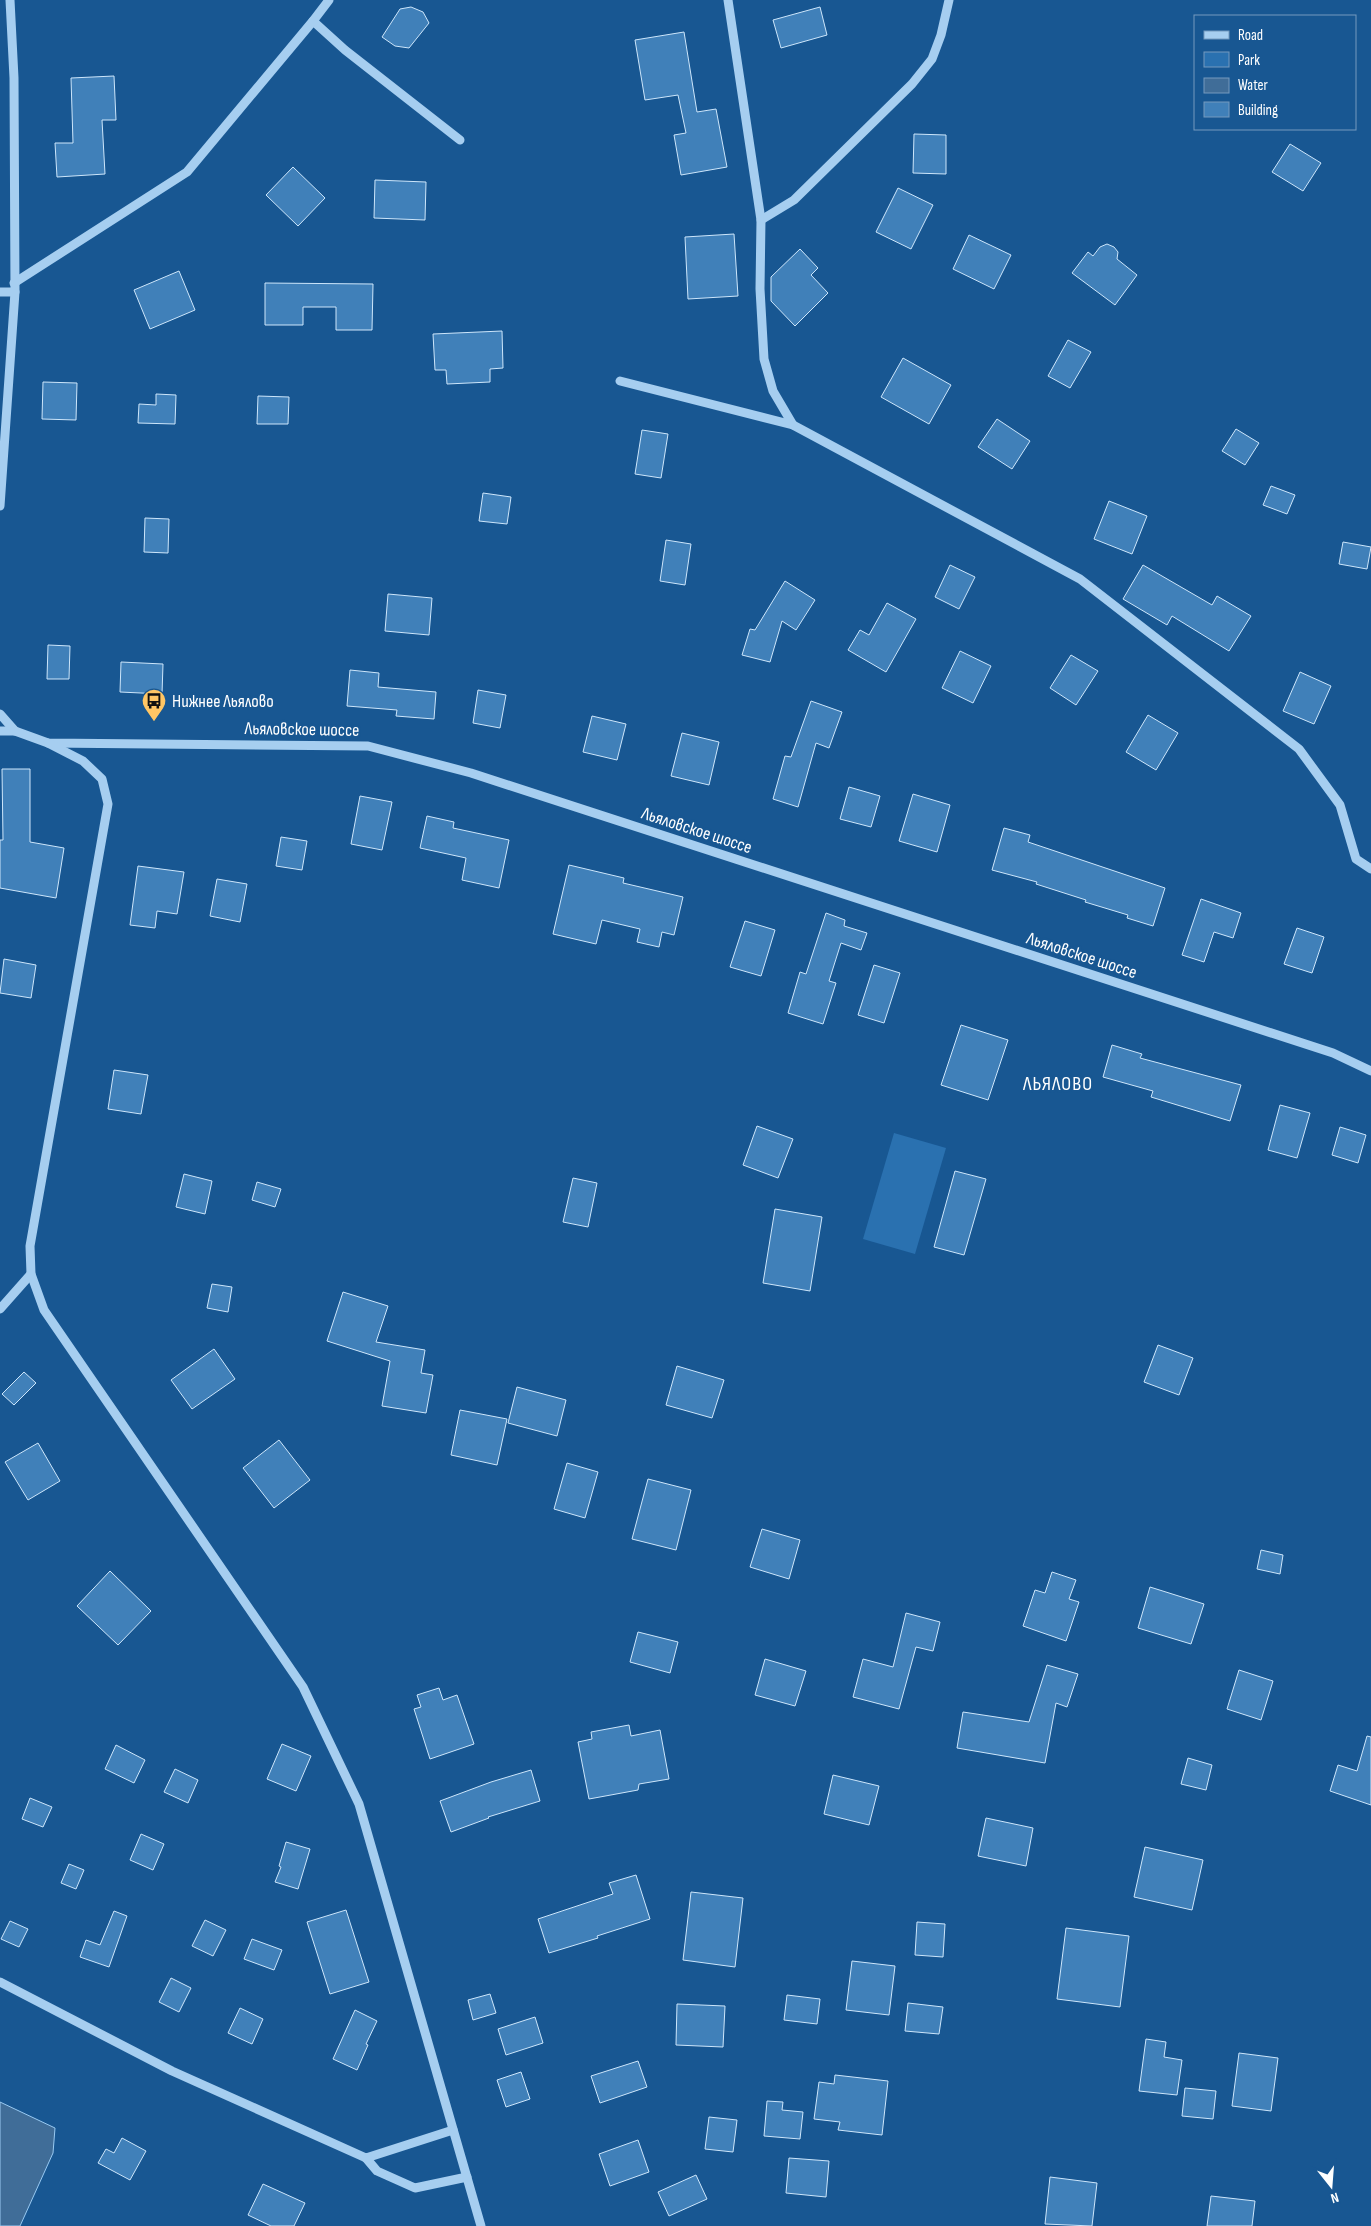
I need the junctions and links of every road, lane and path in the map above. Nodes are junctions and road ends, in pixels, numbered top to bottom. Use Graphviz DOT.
graph roads {
  1 [pos="10,0"];
  2 [pos="329,0"];
  3 [pos="728,0"];
  4 [pos="949,0"];
  5 [pos="314,21"];
  6 [pos="460,140"];
  7 [pos="761,220"];
  8 [pos="15,287"];
  9 [pos="0,292"];
  10 [pos="620,381"];
  11 [pos="793,425"];
  12 [pos="0,506"];
  13 [pos="0,714"];
  14 [pos="15,730"];
  15 [pos="0,731"];
  16 [pos="48,743"];
  17 [pos="1371,869"];
  18 [pos="1371,1071"];
  19 [pos="31,1274"];
  20 [pos="0,1309"];
  21 [pos="0,1982"];
  22 [pos="453,2130"];
  23 [pos="366,2158"];
  24 [pos="466,2176"];
  25 [pos="481,2226"];
  1 -- 8 [label="street"];
  2 -- 5 [label="street"];
  3 -- 7 [label="street"];
  4 -- 7 [label="street"];
  5 -- 6 [label="street"];
  5 -- 8 [label="street"];
  7 -- 11 [label="street"];
  8 -- 9 [label="street"];
  8 -- 12 [label="street"];
  10 -- 11 [label="street"];
  11 -- 17 [label="street"];
  13 -- 14 [label="street, Льяловское шоссе"];
  14 -- 15 [label="street"];
  14 -- 16 [label="street, Льяловское шоссе"];
  16 -- 18 [label="street, Льяловское шоссе"];
  16 -- 19 [label="street"];
  19 -- 20 [label="street"];
  19 -- 22 [label="street"];
  21 -- 23 [label="street"];
  22 -- 23 [label="street"];
  22 -- 24 [label="street"];
  23 -- 24 [label="street"];
  24 -- 25 [label="street"];
}
